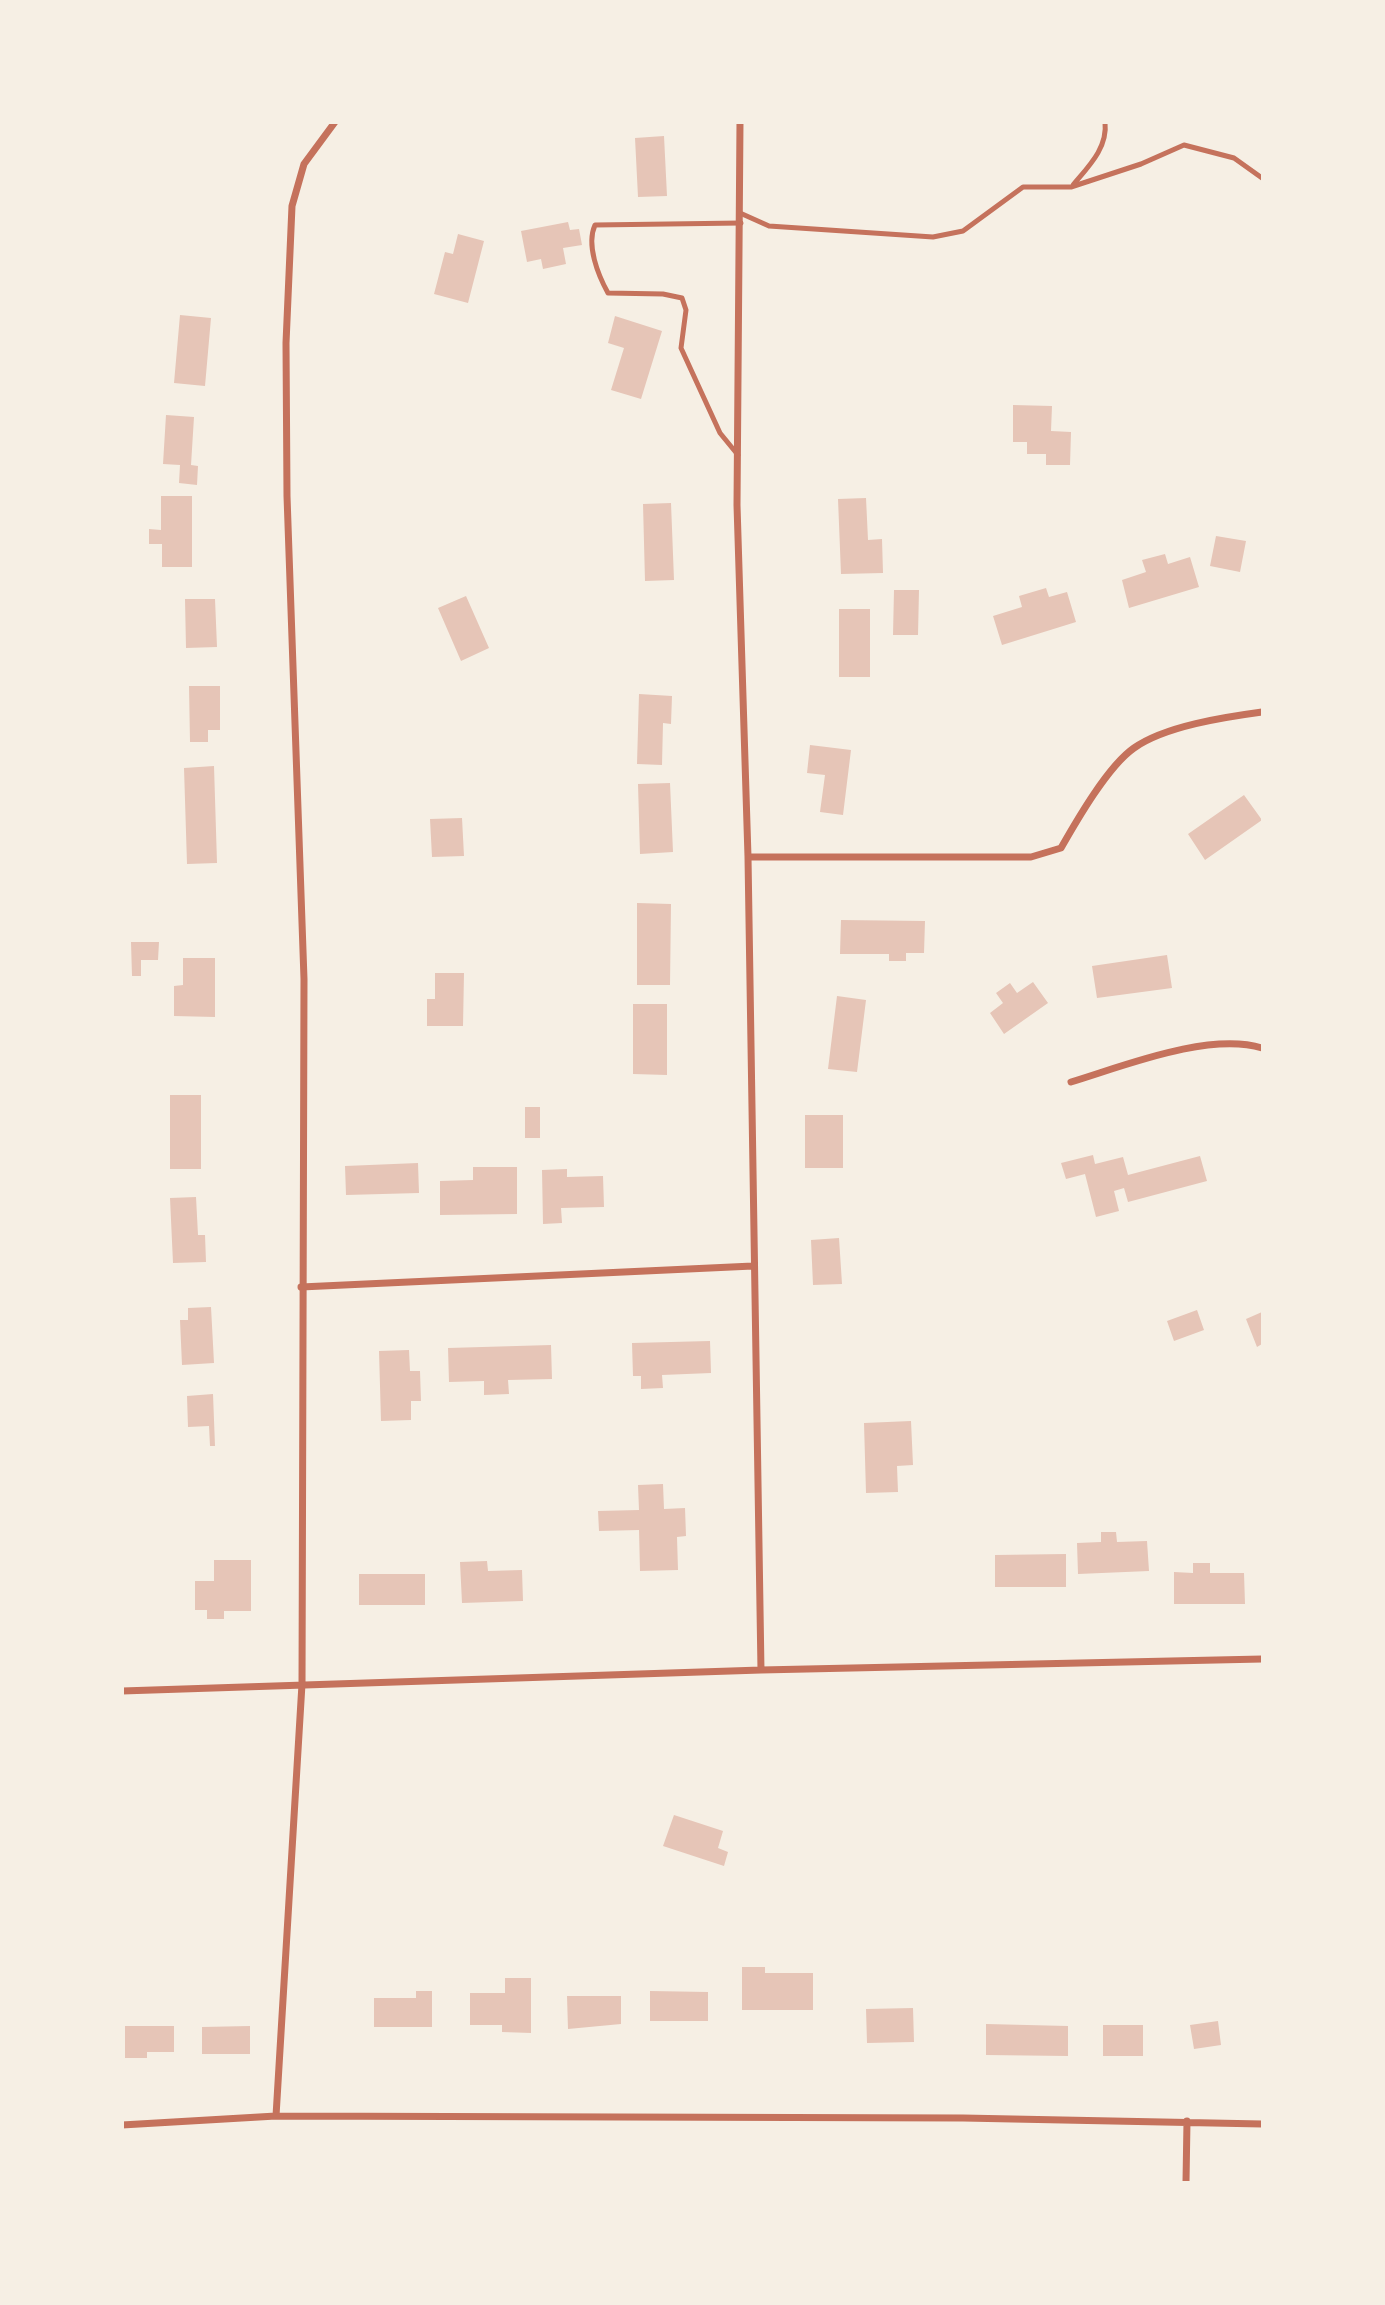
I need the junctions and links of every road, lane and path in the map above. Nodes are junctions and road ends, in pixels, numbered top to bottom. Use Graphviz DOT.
graph roads {
  1 [pos="335,122"];
  2 [pos="740,122"];
  3 [pos="1105,122"];
  4 [pos="1262,178"];
  5 [pos="1071,187"];
  6 [pos="740,213"];
  7 [pos="741,223"];
  8 [pos="738,455"];
  9 [pos="1262,712"];
  10 [pos="748,857"];
  11 [pos="1262,1048"];
  12 [pos="1071,1082"];
  13 [pos="753,1265"];
  14 [pos="301,1287"];
  15 [pos="1262,1658"];
  16 [pos="761,1670"];
  17 [pos="302,1684"];
  18 [pos="122,1691"];
  19 [pos="276,2116"];
  20 [pos="1187,2121"];
  21 [pos="1262,2124"];
  22 [pos="122,2125"];
  23 [pos="1186,2182"];
  1 -- 14 [label="street"];
  2 -- 6 [label="street"];
  3 -- 5 [label="lane"];
  4 -- 5 [label="lane"];
  5 -- 6 [label="lane"];
  6 -- 7 [label="street"];
  7 -- 8 [label="street"];
  7 -- 8 [label="lane"];
  8 -- 10 [label="street"];
  9 -- 10 [label="street"];
  10 -- 13 [label="street"];
  11 -- 12 [label="street"];
  13 -- 14 [label="street"];
  13 -- 16 [label="street"];
  14 -- 17 [label="street"];
  15 -- 16 [label="street"];
  16 -- 17 [label="street"];
  17 -- 18 [label="street"];
  17 -- 19 [label="street"];
  19 -- 20 [label="street"];
  19 -- 22 [label="street"];
  20 -- 21 [label="street"];
  20 -- 23 [label="street"];
}
